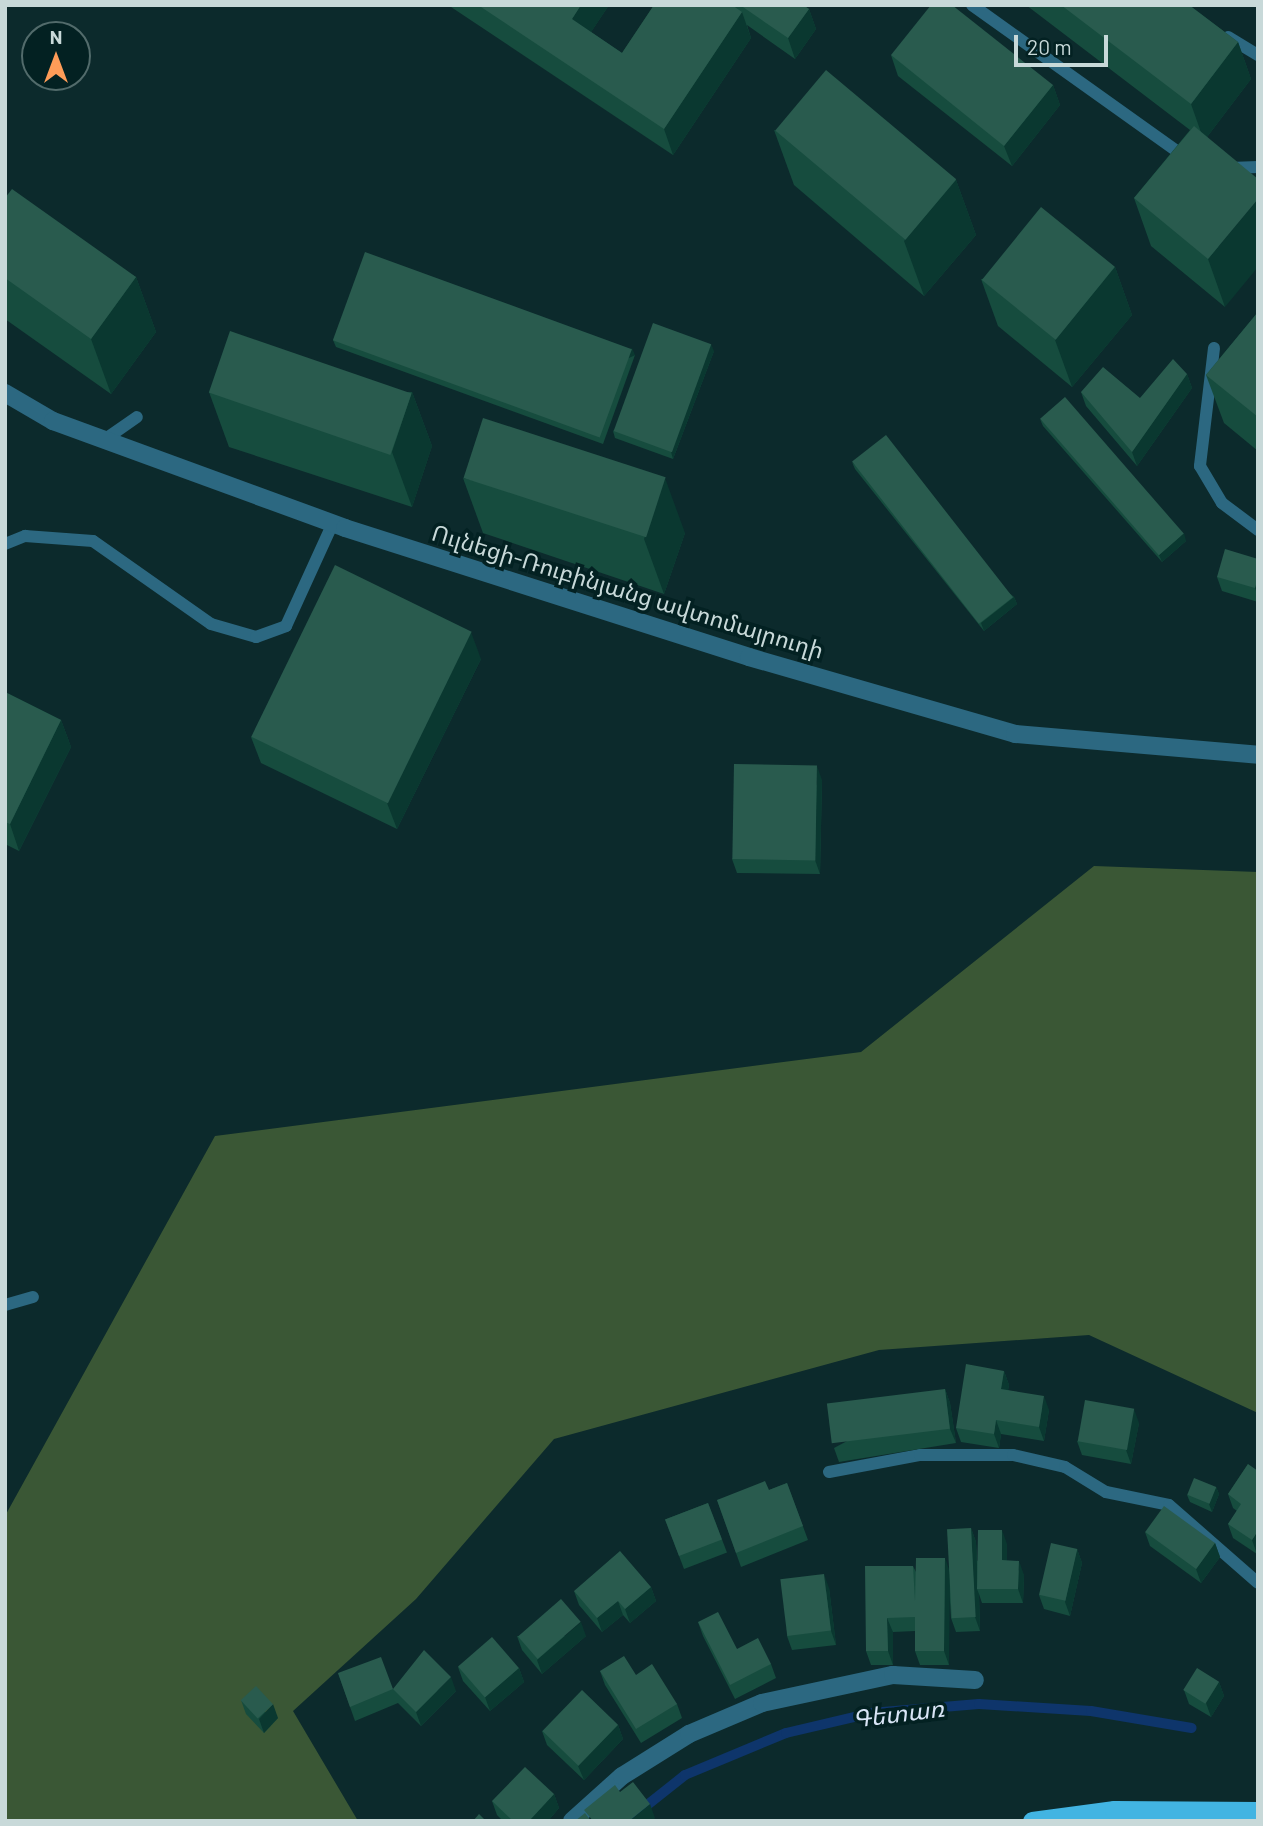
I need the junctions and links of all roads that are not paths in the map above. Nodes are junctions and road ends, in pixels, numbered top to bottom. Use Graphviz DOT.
graph roads {
  1 [pos="972,5"];
  2 [pos="1216,28"];
  3 [pos="1258,55"];
  4 [pos="1196,160"];
  5 [pos="1209,164"];
  6 [pos="1258,167"];
  7 [pos="1214,348"];
  8 [pos="5,393"];
  9 [pos="137,417"];
  10 [pos="104,440"];
  11 [pos="333,523"];
  12 [pos="1258,530"];
  13 [pos="5,544"];
  14 [pos="1258,755"];
  15 [pos="33,1297"];
  16 [pos="5,1304"];
  17 [pos="829,1472"];
  18 [pos="1258,1583"];
  19 [pos="975,1679"];
  20 [pos="1258,1811"];
  21 [pos="572,1821"];
  22 [pos="1032,1821"];
  1 -- 4 [label="lane"];
  2 -- 3 [label="lane"];
  5 -- 6 [label="lane"];
  7 -- 12 [label="lane"];
  8 -- 10 [label="street, Ուլնեցի-Ռուբինյանց ավտոմայրուղի"];
  9 -- 10 [label="lane"];
  10 -- 11 [label="street, Ուլնեցի-Ռուբինյանց ավտոմայրուղի"];
  11 -- 13 [label="lane"];
  11 -- 14 [label="street, Ուլնեցի-Ռուբինյանց ավտոմայրուղի"];
  15 -- 16 [label="lane"];
  17 -- 18 [label="lane"];
  19 -- 21 [label="street"];
  20 -- 22 [label="highway"];
}
